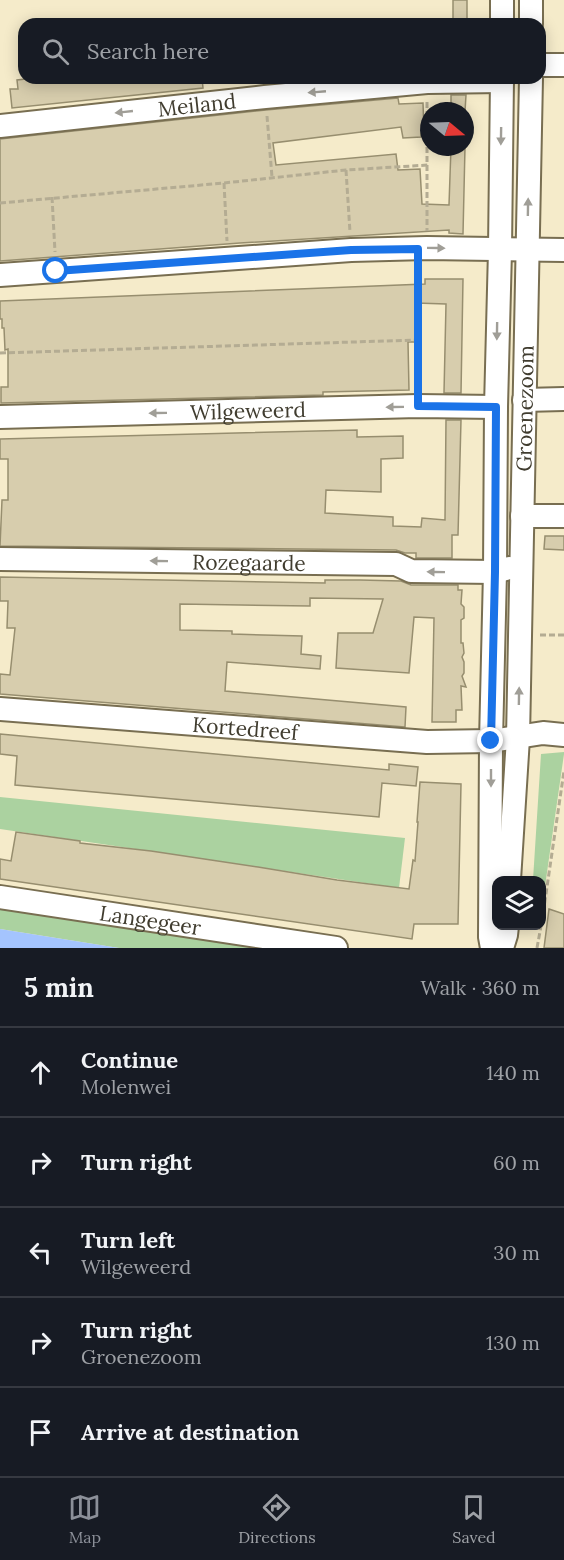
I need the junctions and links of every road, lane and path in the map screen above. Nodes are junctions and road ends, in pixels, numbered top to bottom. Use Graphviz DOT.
graph roads {
  1 [pos="502,0"];
  2 [pos="531,0"];
  3 [pos="502,18"];
  4 [pos="531,18"];
  5 [pos="546,65"];
  6 [pos="564,65"];
  7 [pos="405,84"];
  8 [pos="426,84"];
  9 [pos="502,84"];
  10 [pos="531,84"];
  11 [pos="265,97"];
  12 [pos="0,126"];
  13 [pos="428,165"];
  14 [pos="346,170"];
  15 [pos="272,177"];
  16 [pos="224,183"];
  17 [pos="52,197"];
  18 [pos="0,202"];
  19 [pos="422,248"];
  20 [pos="351,250"];
  21 [pos="500,250"];
  22 [pos="564,250"];
  23 [pos="528,251"];
  24 [pos="228,260"];
  25 [pos="56,271"];
  26 [pos="0,275"];
  27 [pos="418,340"];
  28 [pos="0,353"];
  29 [pos="564,399"];
  30 [pos="524,400"];
  31 [pos="418,406"];
  32 [pos="496,407"];
  33 [pos="0,417"];
  34 [pos="522,516"];
  35 [pos="564,516"];
  36 [pos="0,558"];
  37 [pos="522,565"];
  38 [pos="495,572"];
  39 [pos="520,634"];
  40 [pos="561,636"];
  41 [pos="0,710"];
  42 [pos="564,735"];
  43 [pos="518,738"];
  44 [pos="491,741"];
  45 [pos="564,771"];
  46 [pos="559,804"];
  47 [pos="564,805"];
  48 [pos="509,876"];
  49 [pos="546,893"];
  50 [pos="0,897"];
  51 [pos="507,930"];
  52 [pos="540,930"];
  53 [pos="336,948"];
  54 [pos="492,948"];
  55 [pos="502,948"];
  56 [pos="537,948"];
  1 -- 3 [label="street"];
  2 -- 4 [label="street"];
  5 -- 6 [label="street"];
  7 -- 11 [label="street, Meiland, one-way"];
  8 -- 13 [label="path"];
  9 -- 21 [label="street, Groenezoom, one-way"];
  23 -- 10 [label="street, Groenezoom, one-way"];
  11 -- 12 [label="street, Meiland, one-way"];
  11 -- 15 [label="path"];
  13 -- 14 [label="path"];
  13 -- 19 [label="path"];
  14 -- 15 [label="path"];
  14 -- 20 [label="path"];
  15 -- 16 [label="path"];
  16 -- 17 [label="path"];
  16 -- 24 [label="path"];
  17 -- 18 [label="path"];
  17 -- 25 [label="path"];
  19 -- 20 [label="street"];
  19 -- 21 [label="street, one-way"];
  19 -- 27 [label="path"];
  20 -- 24 [label="street"];
  21 -- 23 [label="street"];
  21 -- 32 [label="street, Groenezoom, one-way"];
  22 -- 23 [label="street"];
  23 -- 30 [label="street, Groenezoom"];
  24 -- 25 [label="street"];
  25 -- 26 [label="street"];
  27 -- 28 [label="path"];
  27 -- 31 [label="path"];
  29 -- 30 [label="street"];
  30 -- 34 [label="street, Groenezoom"];
  31 -- 32 [label="street, Wilgeweerd"];
  31 -- 33 [label="street, Wilgeweerd, one-way"];
  32 -- 38 [label="street, Groenezoom"];
  34 -- 35 [label="street"];
  34 -- 37 [label="street, Groenezoom"];
  38 -- 36 [label="street, Rozegaarde, one-way"];
  37 -- 38 [label="street"];
  37 -- 39 [label="street, Groenezoom"];
  38 -- 44 [label="street, Groenezoom"];
  39 -- 40 [label="path"];
  43 -- 39 [label="street, Groenezoom, one-way"];
  41 -- 44 [label="street, Kortedreef"];
  42 -- 43 [label="street"];
  43 -- 44 [label="street"];
  43 -- 48 [label="street, Groenezoom"];
  44 -- 54 [label="street, Groenezoom, one-way"];
  45 -- 46 [label="path"];
  46 -- 47 [label="path"];
  46 -- 49 [label="path"];
  50 -- 53 [label="street, Langegeer"];
  51 -- 55 [label="street"];
  52 -- 56 [label="path"];
}
